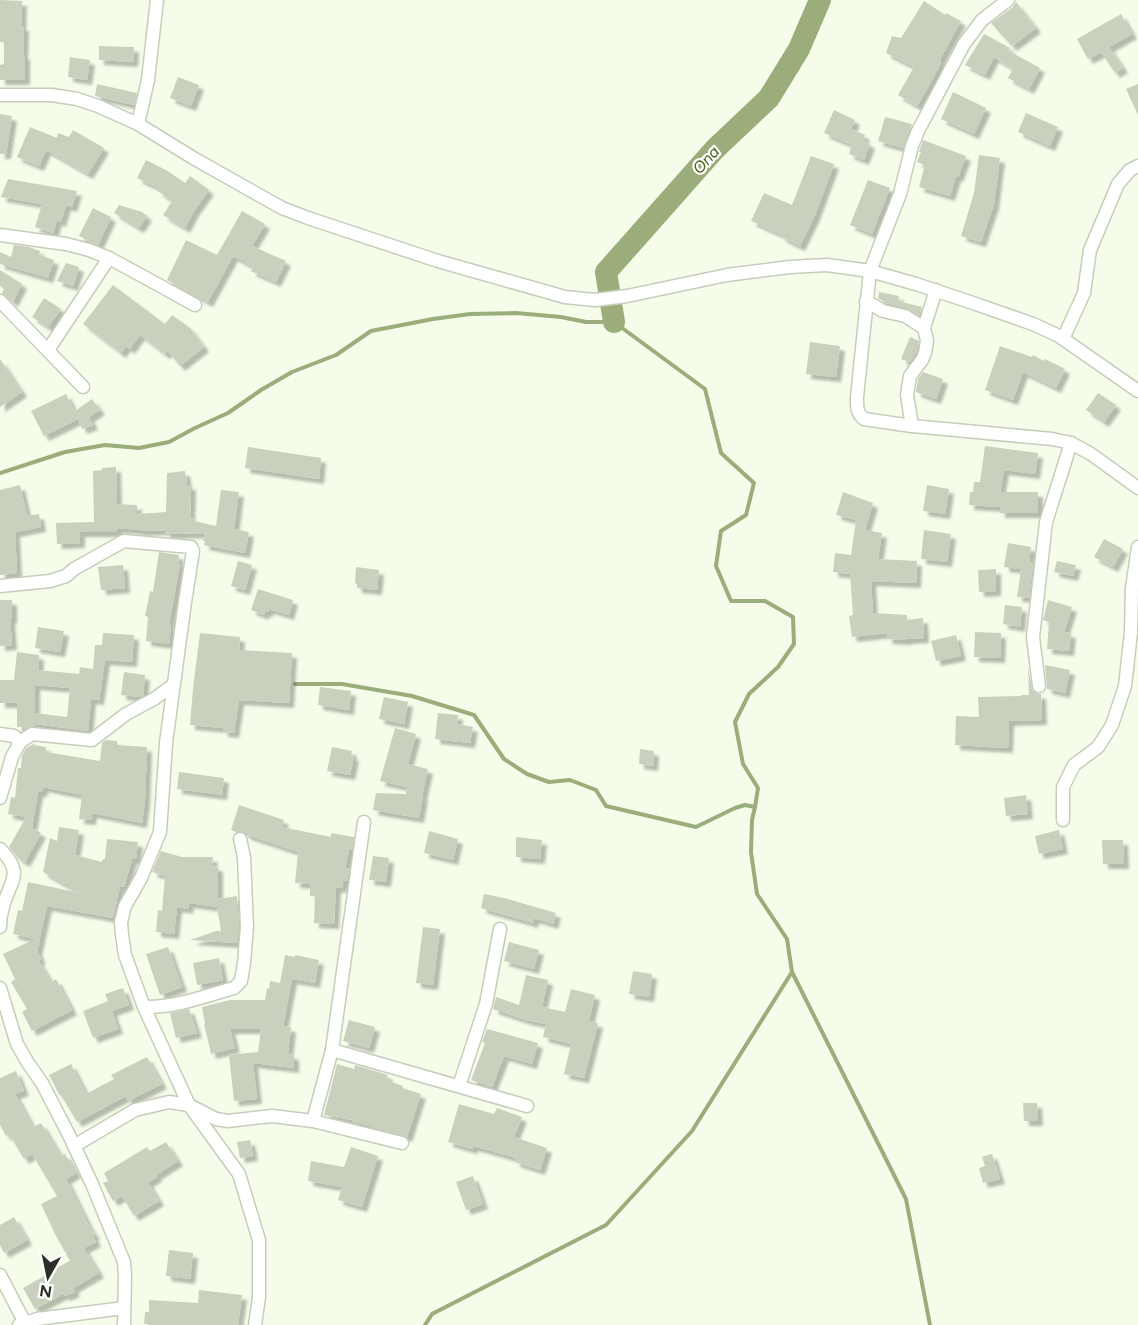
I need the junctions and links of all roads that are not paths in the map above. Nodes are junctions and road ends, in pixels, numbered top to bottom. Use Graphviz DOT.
graph roads {
  1 [pos="157,0"];
  2 [pos="1008,0"];
  3 [pos="0,95"];
  4 [pos="138,124"];
  5 [pos="1138,166"];
  6 [pos="0,234"];
  7 [pos="109,258"];
  8 [pos="870,271"];
  9 [pos="936,290"];
  10 [pos="0,301"];
  11 [pos="866,301"];
  12 [pos="195,305"];
  13 [pos="924,328"];
  14 [pos="1063,339"];
  15 [pos="48,350"];
  16 [pos="83,387"];
  17 [pos="1138,391"];
  18 [pos="912,426"];
  19 [pos="1071,443"];
  20 [pos="1138,488"];
  21 [pos="1138,547"];
  22 [pos="0,586"];
  23 [pos="173,685"];
  24 [pos="1039,686"];
  25 [pos="0,734"];
  26 [pos="20,742"];
  27 [pos="0,798"];
  28 [pos="1063,820"];
  29 [pos="364,822"];
  30 [pos="240,839"];
  31 [pos="0,849"];
  32 [pos="0,927"];
  33 [pos="500,929"];
  34 [pos="0,988"];
  35 [pos="144,1007"];
  36 [pos="332,1050"];
  37 [pos="459,1086"];
  38 [pos="189,1105"];
  39 [pos="527,1106"];
  40 [pos="313,1121"];
  41 [pos="402,1143"];
  42 [pos="74,1146"];
  43 [pos="0,1275"];
  44 [pos="124,1308"];
  45 [pos="22,1324"];
  46 [pos="124,1325"];
  47 [pos="255,1325"];
  1 -- 4 [label="street"];
  2 -- 8 [label="street"];
  3 -- 4 [label="street"];
  4 -- 8 [label="street"];
  5 -- 14 [label="street"];
  6 -- 7 [label="street"];
  7 -- 12 [label="street"];
  7 -- 15 [label="street"];
  8 -- 9 [label="street"];
  8 -- 11 [label="street"];
  9 -- 13 [label="street"];
  9 -- 14 [label="street"];
  10 -- 15 [label="street"];
  11 -- 13 [label="street"];
  11 -- 18 [label="street"];
  13 -- 18 [label="street"];
  14 -- 17 [label="street"];
  15 -- 16 [label="street"];
  18 -- 19 [label="street"];
  19 -- 20 [label="street"];
  19 -- 24 [label="street"];
  21 -- 28 [label="street"];
  22 -- 23 [label="street"];
  23 -- 26 [label="street"];
  23 -- 35 [label="street"];
  25 -- 26 [label="street"];
  26 -- 27 [label="street"];
  29 -- 36 [label="street"];
  30 -- 35 [label="street"];
  31 -- 32 [label="street"];
  33 -- 37 [label="street"];
  34 -- 42 [label="street"];
  35 -- 38 [label="street"];
  36 -- 37 [label="street"];
  36 -- 40 [label="street"];
  37 -- 39 [label="street"];
  38 -- 40 [label="street"];
  38 -- 42 [label="street"];
  38 -- 47 [label="street"];
  40 -- 41 [label="street"];
  42 -- 44 [label="street"];
  43 -- 45 [label="street"];
  44 -- 45 [label="street"];
  44 -- 46 [label="street"];
}
